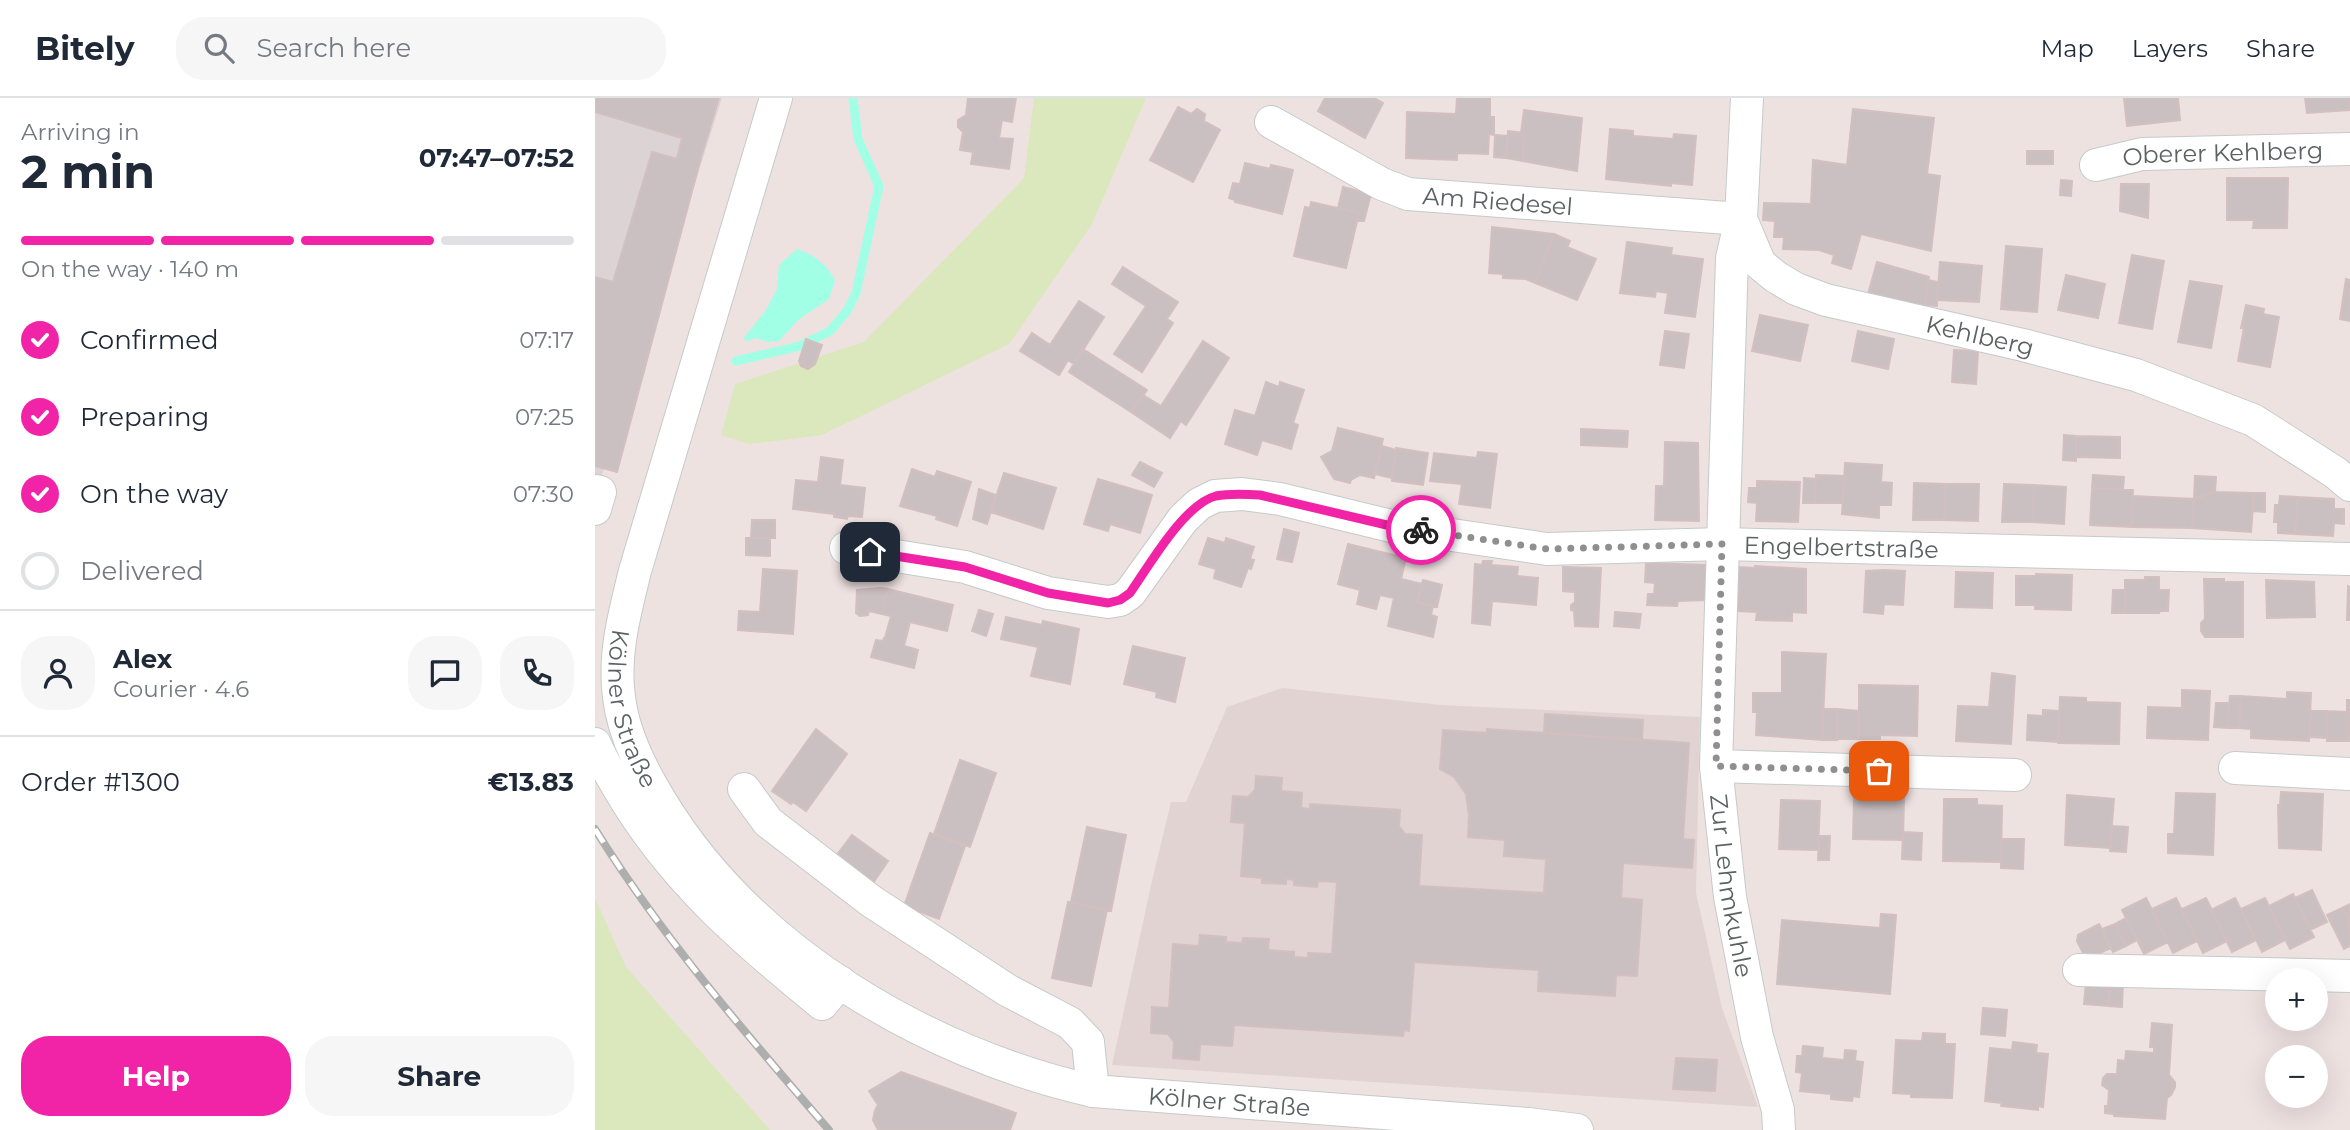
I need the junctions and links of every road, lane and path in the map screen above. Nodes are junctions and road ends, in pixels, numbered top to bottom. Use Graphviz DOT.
graph roads {
  1 [pos="776,98"];
  2 [pos="1747,98"];
  3 [pos="1271,122"];
  4 [pos="2350,149"];
  5 [pos="2096,166"];
  6 [pos="1741,219"];
  7 [pos="2350,485"];
  8 [pos="595,491"];
  9 [pos="595,509"];
  10 [pos="1722,544"];
  11 [pos="846,548"];
  12 [pos="2350,559"];
  13 [pos="595,744"];
  14 [pos="1716,766"];
  15 [pos="2235,768"];
  16 [pos="2350,774"];
  17 [pos="2015,775"];
  18 [pos="744,789"];
  19 [pos="2079,970"];
  20 [pos="2344,975"];
  21 [pos="840,982"];
  22 [pos="1093,1091"];
  23 [pos="1577,1130"];
  24 [pos="1779,1130"];
  1 -- 21 [label="street, Kölner Straße"];
  2 -- 6 [label="street, Kehlberg"];
  3 -- 6 [label="street, Am Riedesel"];
  4 -- 5 [label="street, Oberer Kehlberg"];
  6 -- 7 [label="street, Kehlberg"];
  6 -- 10 [label="street, Zur Lehmkuhle"];
  8 -- 9 [label="street"];
  10 -- 11 [label="street, Engelbertstraße"];
  10 -- 12 [label="street, Engelbertstraße"];
  10 -- 14 [label="street, Zur Lehmkuhle"];
  13 -- 21 [label="street"];
  14 -- 17 [label="street"];
  14 -- 24 [label="street, Zur Lehmkuhle"];
  15 -- 16 [label="street"];
  18 -- 22 [label="street"];
  19 -- 20 [label="street"];
  21 -- 22 [label="street, Kölner Straße"];
  22 -- 23 [label="street, Kölner Straße"];
}
